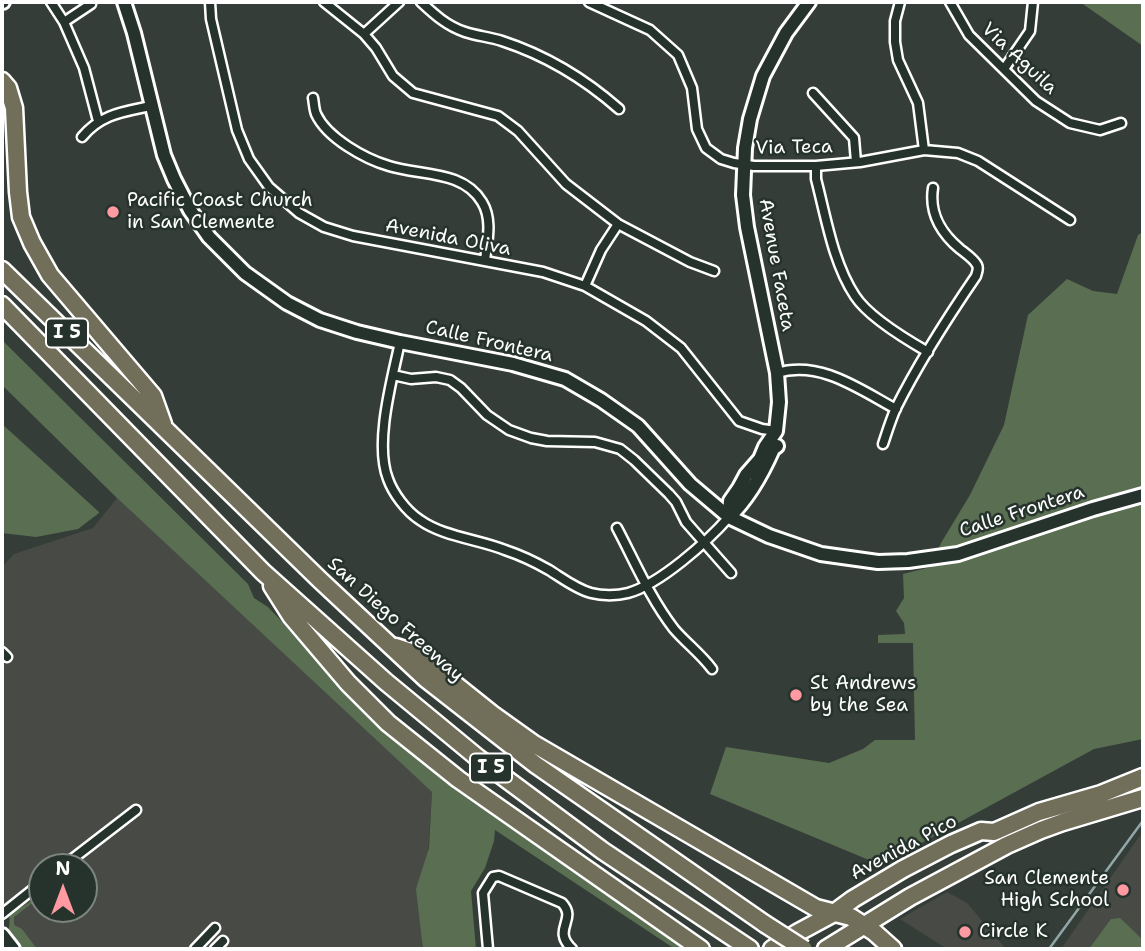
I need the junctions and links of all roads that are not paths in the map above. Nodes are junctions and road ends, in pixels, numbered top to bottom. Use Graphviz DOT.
graph roads {
  1 [pos="51,2"];
  2 [pos="89,2"];
  3 [pos="124,2"];
  4 [pos="210,2"];
  5 [pos="324,2"];
  6 [pos="399,2"];
  7 [pos="421,2"];
  8 [pos="589,2"];
  9 [pos="809,2"];
  10 [pos="900,2"];
  11 [pos="950,2"];
  12 [pos="1033,2"];
  13 [pos="64,22"];
  14 [pos="363,34"];
  15 [pos="1004,69"];
  16 [pos="2,81"];
  17 [pos="813,93"];
  18 [pos="313,98"];
  19 [pos="152,106"];
  20 [pos="619,109"];
  21 [pos="98,121"];
  22 [pos="1121,122"];
  23 [pos="82,137"];
  24 [pos="924,149"];
  25 [pos="856,162"];
  26 [pos="744,164"];
  27 [pos="816,166"];
  28 [pos="933,188"];
  29 [pos="1070,220"];
  30 [pos="618,224"];
  31 [pos="485,261"];
  32 [pos="2,270"];
  33 [pos="714,271"];
  34 [pos="585,286"];
  35 [pos="2,305"];
  36 [pos="2,318"];
  37 [pos="400,342"];
  38 [pos="928,352"];
  39 [pos="58,362"];
  40 [pos="777,373"];
  41 [pos="393,375"];
  42 [pos="896,409"];
  43 [pos="164,429"];
  44 [pos="776,430"];
  45 [pos="883,444"];
  46 [pos="760,471"];
  47 [pos="747,489"];
  48 [pos="1143,495"];
  49 [pos="729,517"];
  50 [pos="617,528"];
  51 [pos="705,542"];
  52 [pos="263,572"];
  53 [pos="731,573"];
  54 [pos="646,585"];
  55 [pos="392,646"];
  56 [pos="712,668"];
  57 [pos="1143,777"];
  58 [pos="1143,798"];
  59 [pos="136,810"];
  60 [pos="1039,812"];
  61 [pos="994,832"];
  62 [pos="1007,845"];
  63 [pos="80,853"];
  64 [pos="959,872"];
  65 [pos="28,893"];
  66 [pos="834,913"];
  67 [pos="2,914"];
  68 [pos="864,925"];
  69 [pos="215,928"];
  70 [pos="2,935"];
  71 [pos="223,941"];
  72 [pos="743,945"];
  73 [pos="13,949"];
  74 [pos="195,949"];
  75 [pos="215,949"];
  76 [pos="488,949"];
  77 [pos="572,949"];
  78 [pos="701,949"];
  79 [pos="772,949"];
  80 [pos="804,949"];
  81 [pos="826,949"];
  82 [pos="893,949"];
  1 -- 13 [label="street"];
  2 -- 13 [label="street"];
  3 -- 19 [label="street, Calle Frontera"];
  4 -- 31 [label="street, Avenida Oliva"];
  5 -- 14 [label="street"];
  6 -- 14 [label="street"];
  7 -- 20 [label="street"];
  8 -- 26 [label="street, Via Teca"];
  9 -- 26 [label="street, Avenue Faceta"];
  10 -- 24 [label="street"];
  11 -- 15 [label="street, Via Aguila"];
  12 -- 15 [label="street"];
  13 -- 21 [label="street"];
  14 -- 30 [label="street"];
  15 -- 22 [label="street, Via Aguila"];
  16 -- 43 [label="highway"];
  17 -- 25 [label="street"];
  18 -- 31 [label="street"];
  19 -- 21 [label="street"];
  19 -- 37 [label="street, Calle Frontera"];
  21 -- 23 [label="street"];
  24 -- 25 [label="street, Via Teca"];
  24 -- 29 [label="street, Via Teca"];
  25 -- 27 [label="street, Via Teca"];
  26 -- 27 [label="street, Via Teca"];
  26 -- 40 [label="street, Avenue Faceta"];
  27 -- 38 [label="street"];
  28 -- 38 [label="street"];
  30 -- 33 [label="street"];
  30 -- 34 [label="street"];
  31 -- 34 [label="street, Avenida Oliva"];
  32 -- 43 [label="highway, San Diego Freeway / I 5"];
  34 -- 44 [label="street, Avenida Oliva"];
  35 -- 39 [label="highway, I 5"];
  36 -- 39 [label="highway"];
  37 -- 41 [label="street"];
  37 -- 49 [label="street, Calle Frontera"];
  38 -- 42 [label="street"];
  39 -- 52 [label="highway, I 5"];
  40 -- 42 [label="street"];
  40 -- 44 [label="street, Avenue Faceta"];
  41 -- 51 [label="street"];
  41 -- 54 [label="street"];
  42 -- 45 [label="street"];
  43 -- 55 [label="highway, San Diego Freeway / I 5"];
  44 -- 46 [label="street"];
  44 -- 46 [label="street, Avenue Faceta"];
  46 -- 47 [label="street"];
  46 -- 47 [label="street"];
  47 -- 49 [label="street"];
  48 -- 49 [label="street, Calle Frontera"];
  49 -- 51 [label="street"];
  50 -- 54 [label="street"];
  51 -- 53 [label="street"];
  51 -- 54 [label="street"];
  52 -- 72 [label="highway, I 5"];
  52 -- 78 [label="highway"];
  54 -- 56 [label="street"];
  55 -- 66 [label="highway"];
  55 -- 80 [label="highway, San Diego Freeway / I 5, bridge"];
  57 -- 60 [label="highway, Avenida Pico"];
  58 -- 62 [label="highway"];
  59 -- 63 [label="street"];
  60 -- 61 [label="highway, Avenida Pico"];
  60 -- 62 [label="highway"];
  61 -- 64 [label="highway"];
  61 -- 66 [label="highway, Avenida Pico"];
  62 -- 64 [label="highway"];
  64 -- 68 [label="highway"];
  65 -- 67 [label="street"];
  66 -- 68 [label="highway"];
  66 -- 79 [label="highway, Avenida Pico"];
  68 -- 81 [label="highway"];
  68 -- 82 [label="highway"];
  69 -- 74 [label="street"];
  70 -- 73 [label="street"];
  71 -- 75 [label="street"];
  76 -- 77 [label="street"];
}
